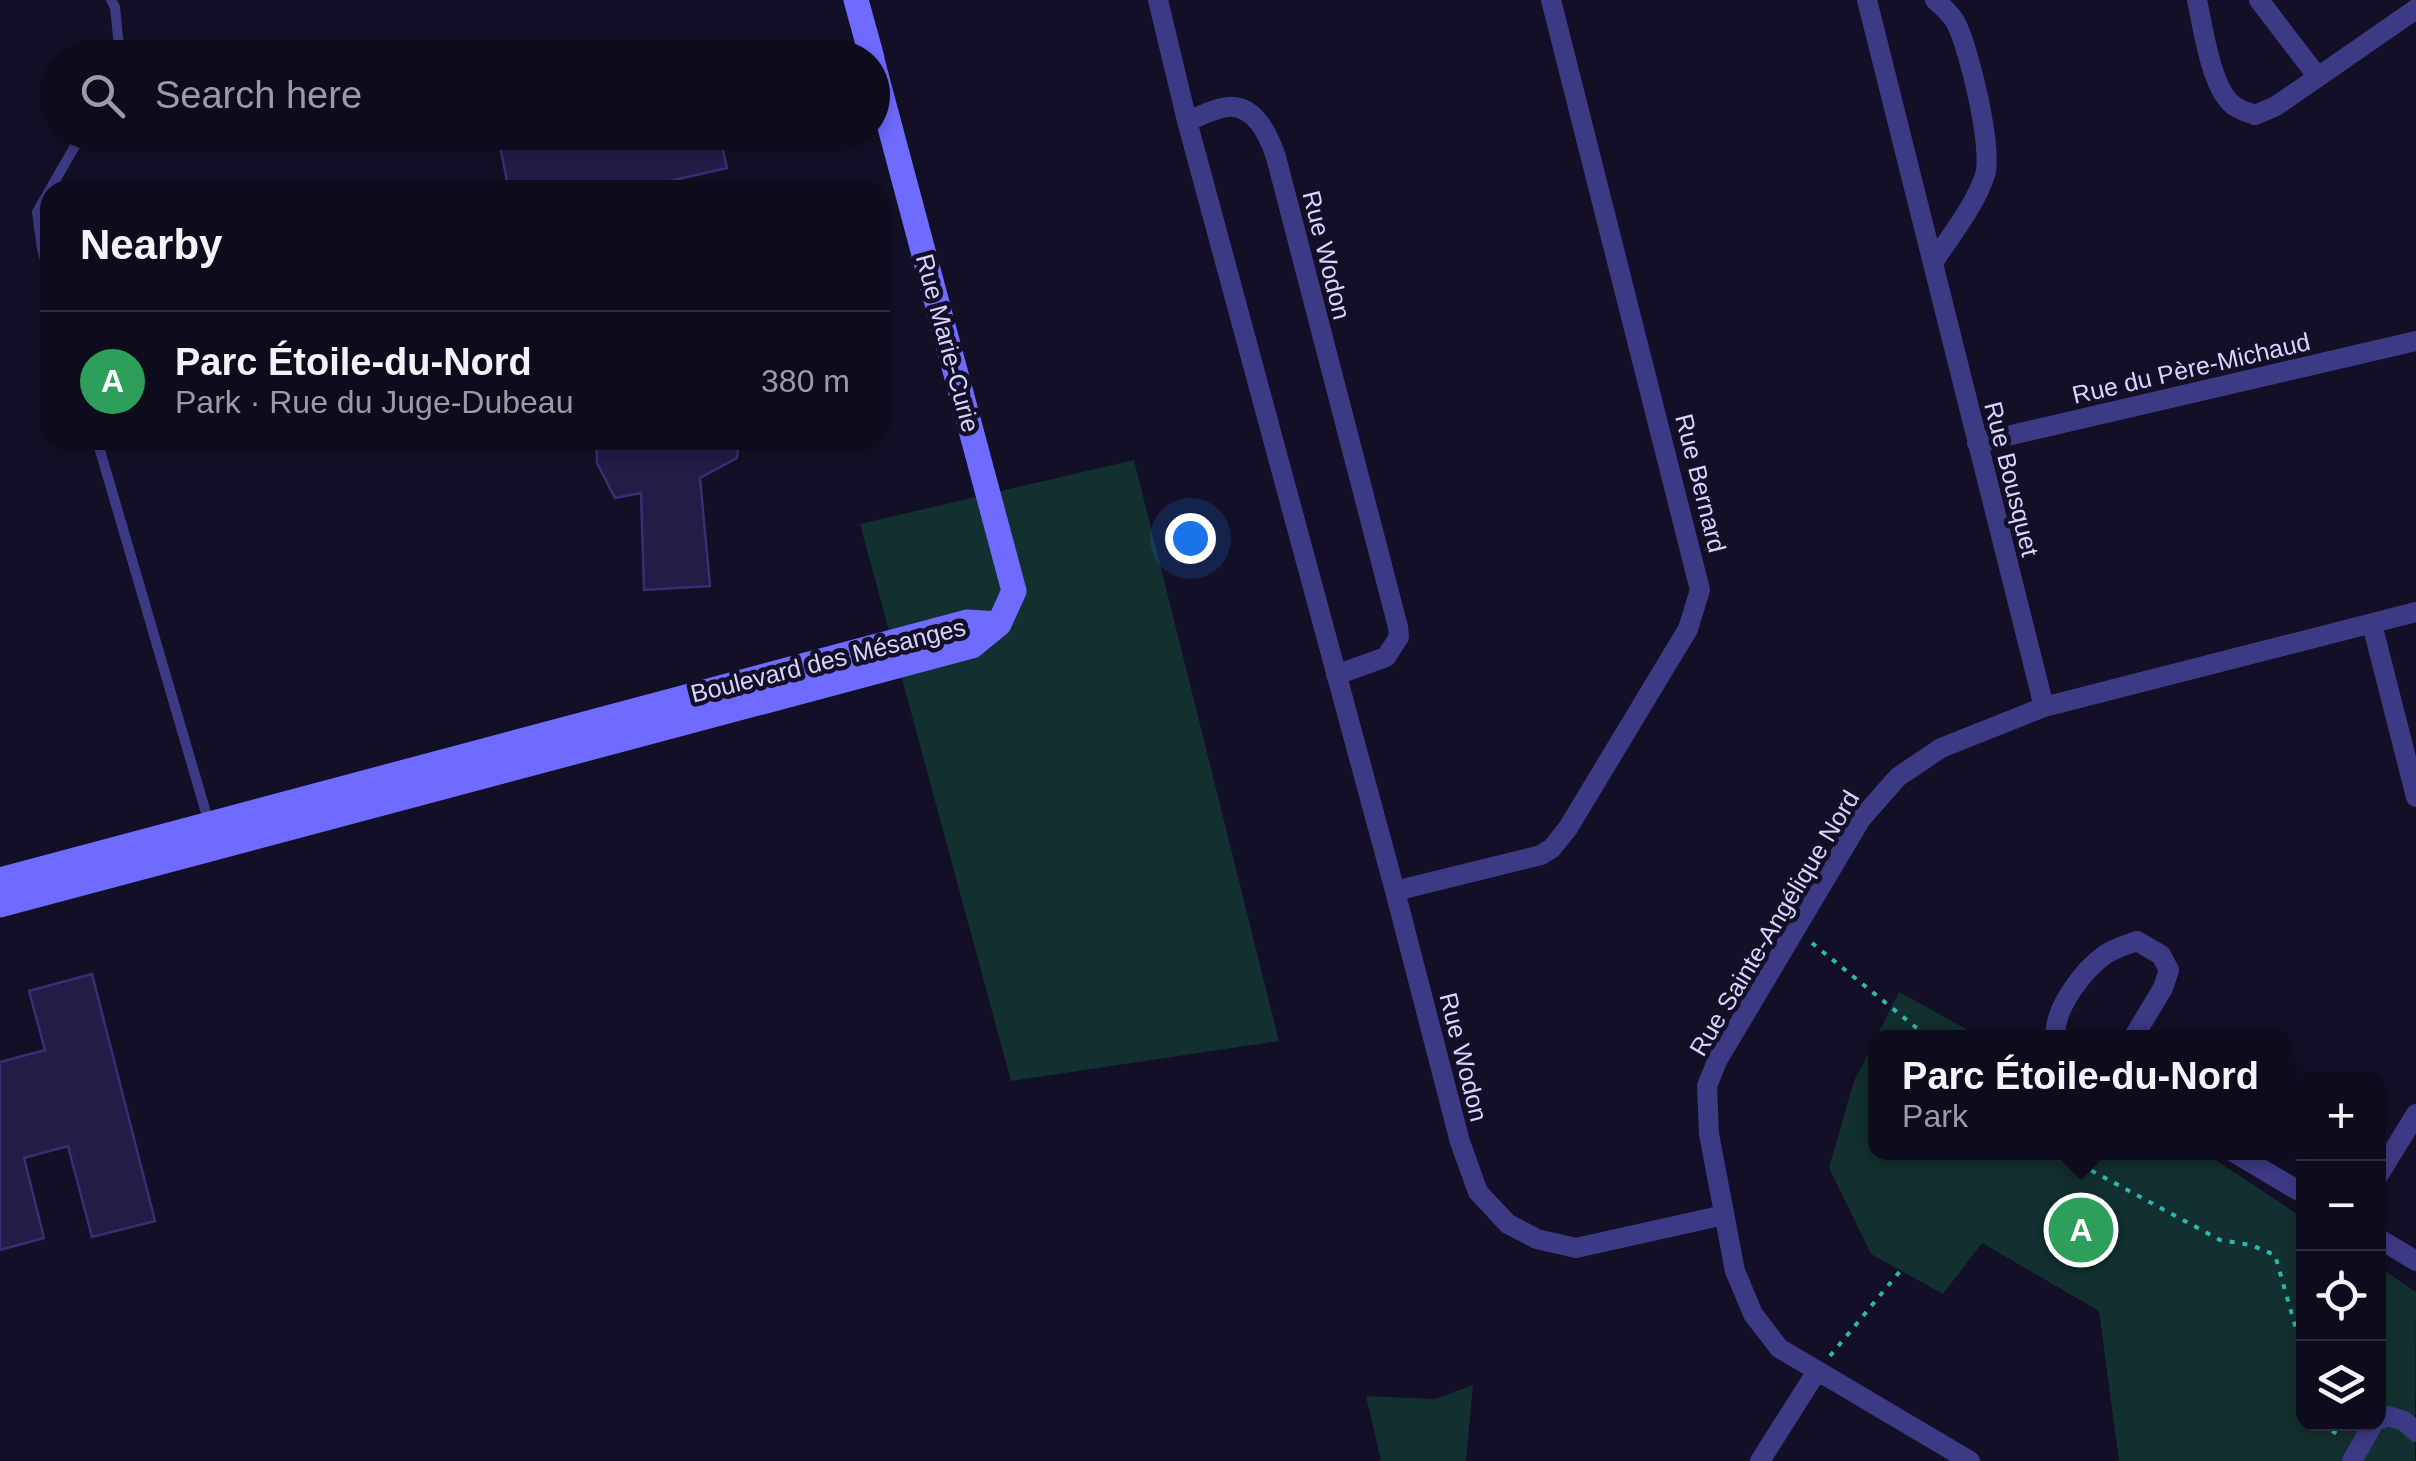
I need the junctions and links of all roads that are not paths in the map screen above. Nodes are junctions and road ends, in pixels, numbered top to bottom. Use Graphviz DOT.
graph roads {
  1 [pos="111,0"];
  2 [pos="856,0"];
  3 [pos="1158,0"];
  4 [pos="1551,0"];
  5 [pos="1866,0"];
  6 [pos="1934,0"];
  7 [pos="2197,0"];
  8 [pos="2259,0"];
  9 [pos="2416,8"];
  10 [pos="118,40"];
  11 [pos="867,40"];
  12 [pos="2316,76"];
  13 [pos="1187,121"];
  14 [pos="890,126"];
  15 [pos="73,150"];
  16 [pos="55,180"];
  17 [pos="40,207"];
  18 [pos="40,234"];
  19 [pos="1933,263"];
  20 [pos="2416,341"];
  21 [pos="1976,444"];
  22 [pos="100,450"];
  23 [pos="2416,612"];
  24 [pos="999,624"];
  25 [pos="2372,624"];
  26 [pos="1336,675"];
  27 [pos="2044,707"];
  28 [pos="2416,797"];
  29 [pos="208,822"];
  30 [pos="216,848"];
  31 [pos="0,880"];
  32 [pos="1395,890"];
  33 [pos="0,905"];
  34 [pos="2056,1030"];
  35 [pos="2137,1030"];
  36 [pos="2416,1114"];
  37 [pos="2247,1160"];
  38 [pos="2386,1163"];
  39 [pos="2296,1189"];
  40 [pos="1724,1215"];
  41 [pos="2386,1243"];
  42 [pos="2416,1261"];
  43 [pos="1818,1372"];
  44 [pos="2386,1417"];
  45 [pos="2370,1431"];
  46 [pos="2416,1432"];
  47 [pos="2355,1454"];
  48 [pos="1760,1461"];
  49 [pos="1970,1461"];
  1 -- 10 [label="lane"];
  2 -- 11 [label="street, Rue Marie-Curie"];
  3 -- 13 [label="street, Rue Wodon"];
  4 -- 32 [label="street, Rue Bernard"];
  5 -- 19 [label="street, Rue Bousquet"];
  6 -- 19 [label="street"];
  7 -- 12 [label="street"];
  8 -- 12 [label="street"];
  9 -- 12 [label="street"];
  13 -- 26 [label="street, Rue Wodon"];
  13 -- 26 [label="street, Rue Wodon"];
  14 -- 24 [label="street, Rue Marie-Curie"];
  15 -- 16 [label="lane"];
  17 -- 18 [label="lane"];
  19 -- 21 [label="street, Rue Bousquet"];
  20 -- 21 [label="street, Rue du Père-Michaud"];
  21 -- 27 [label="street, Rue Bousquet"];
  22 -- 29 [label="lane"];
  23 -- 25 [label="street, Rue Sainte-Angélique Nord"];
  24 -- 29 [label="street, Boulevard des Mésanges"];
  24 -- 30 [label="street, Boulevard des Mésanges"];
  25 -- 27 [label="street, Rue Sainte-Angélique Nord"];
  25 -- 28 [label="street"];
  26 -- 32 [label="street, Rue Wodon"];
  27 -- 40 [label="street, Rue Sainte-Angélique Nord"];
  29 -- 30 [label="lane"];
  29 -- 31 [label="street, Boulevard des Mésanges"];
  30 -- 33 [label="street, Boulevard des Mésanges"];
  32 -- 40 [label="street, Rue Wodon"];
  34 -- 35 [label="street"];
  36 -- 38 [label="street"];
  37 -- 39 [label="street"];
  40 -- 43 [label="street, Rue Sainte-Angélique Nord"];
  41 -- 42 [label="street"];
  43 -- 48 [label="street"];
  43 -- 49 [label="street, Rue Sainte-Angélique Nord"];
  44 -- 46 [label="street"];
  45 -- 47 [label="street"];
}
